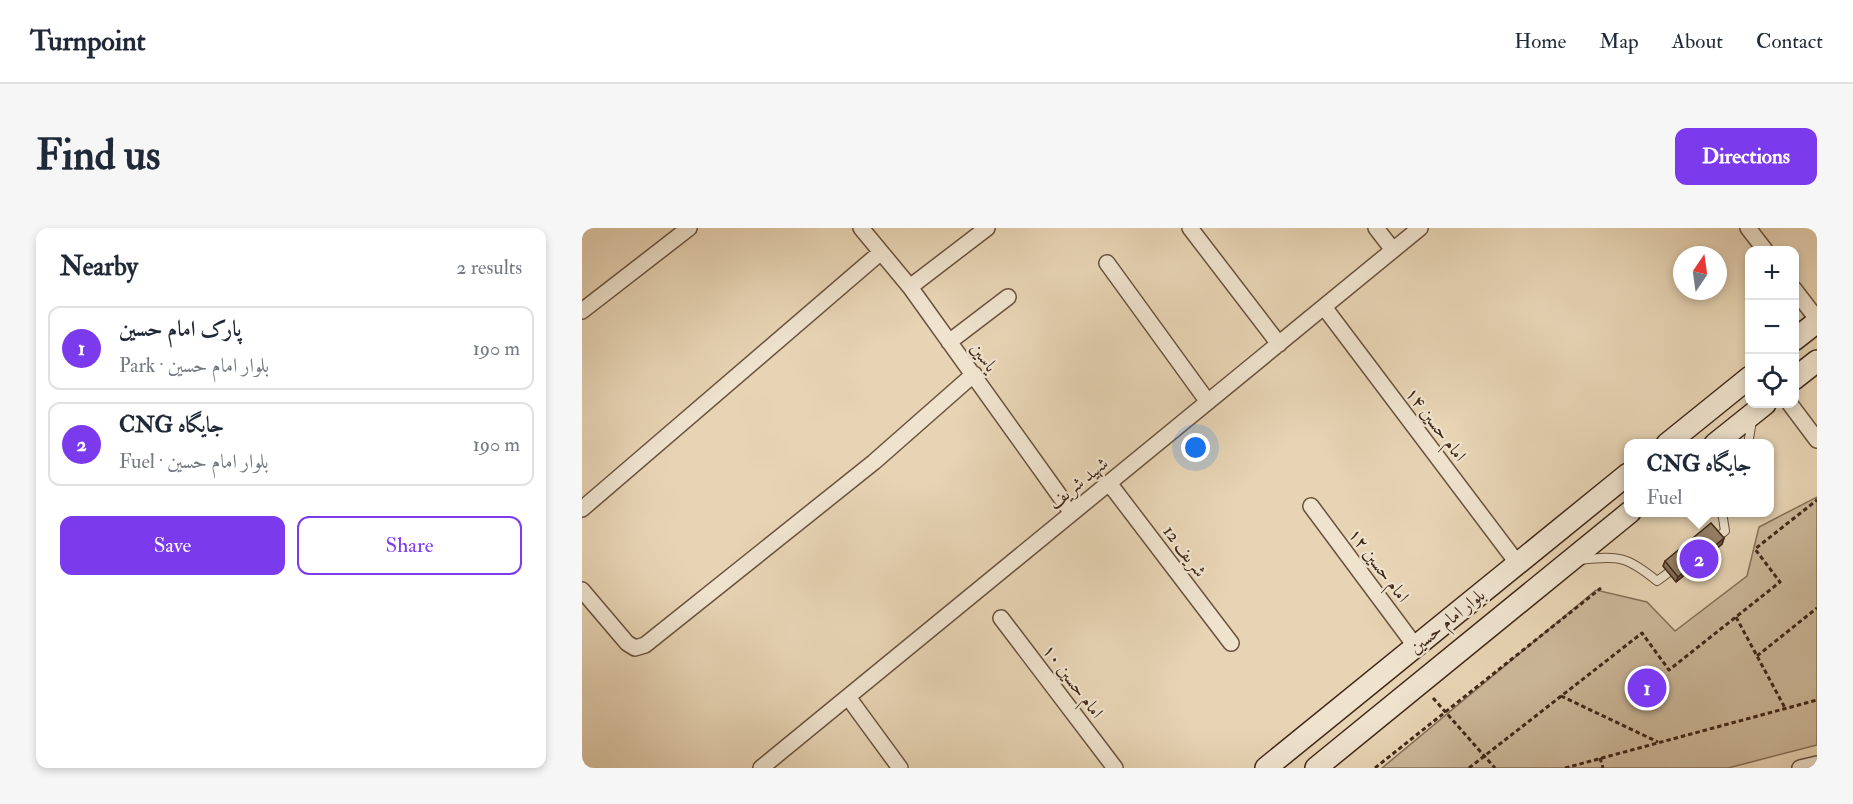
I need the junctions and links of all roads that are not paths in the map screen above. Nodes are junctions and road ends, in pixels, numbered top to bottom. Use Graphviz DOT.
graph roads {
  1 [pos="688,228"];
  2 [pos="861,228"];
  3 [pos="987,228"];
  4 [pos="1190,228"];
  5 [pos="1376,228"];
  6 [pos="1420,228"];
  7 [pos="1748,228"];
  8 [pos="1762,246"];
  9 [pos="1393,250"];
  10 [pos="881,252"];
  11 [pos="1107,263"];
  12 [pos="910,287"];
  13 [pos="1799,296"];
  14 [pos="1008,297"];
  15 [pos="1324,307"];
  16 [pos="582,311"];
  17 [pos="1817,320"];
  18 [pos="1799,336"];
  19 [pos="949,342"];
  20 [pos="1279,344"];
  21 [pos="1817,361"];
  22 [pos="974,374"];
  23 [pos="1799,376"];
  24 [pos="1745,379"];
  25 [pos="1208,402"];
  26 [pos="1759,408"];
  27 [pos="1793,408"];
  28 [pos="1673,439"];
  29 [pos="1721,439"];
  30 [pos="1750,439"];
  31 [pos="1817,440"];
  32 [pos="1624,478"];
  33 [pos="1109,483"];
  34 [pos="1311,506"];
  35 [pos="582,509"];
  36 [pos="1072,513"];
  37 [pos="1625,517"];
  38 [pos="1723,517"];
  39 [pos="1702,548"];
  40 [pos="1571,561"];
  41 [pos="1685,561"];
  42 [pos="1518,564"];
  43 [pos="582,590"];
  44 [pos="1001,618"];
  45 [pos="1231,643"];
  46 [pos="1416,647"];
  47 [pos="848,697"];
  48 [pos="1817,764"];
  49 [pos="761,768"];
  50 [pos="900,768"];
  51 [pos="1115,768"];
  52 [pos="1266,768"];
  53 [pos="1316,768"];
  54 [pos="1800,768"];
  1 -- 16 [label="street"];
  2 -- 10 [label="street, یاسین"];
  3 -- 12 [label="street"];
  4 -- 20 [label="street"];
  5 -- 9 [label="street"];
  6 -- 9 [label="street, شهید شریف"];
  7 -- 8 [label="street"];
  9 -- 15 [label="street, شهید شریف"];
  10 -- 12 [label="street, یاسین"];
  10 -- 35 [label="street"];
  11 -- 25 [label="street"];
  12 -- 19 [label="street, یاسین"];
  13 -- 17 [label="street"];
  14 -- 19 [label="street"];
  15 -- 20 [label="street, شهید شریف"];
  15 -- 42 [label="street, امام حسین ۱۴"];
  17 -- 18 [label="main road"];
  19 -- 22 [label="street, یاسین"];
  20 -- 25 [label="street, شهید شریف"];
  21 -- 23 [label="main road"];
  22 -- 36 [label="street, یاسین"];
  22 -- 43 [label="street"];
  24 -- 28 [label="main road"];
  25 -- 33 [label="street, شهید شریف"];
  26 -- 29 [label="main road"];
  26 -- 30 [label="lane"];
  27 -- 31 [label="street"];
  32 -- 42 [label="main road, بلوار امام حسین"];
  33 -- 36 [label="street, شهید شریف"];
  33 -- 45 [label="street, شریف 12"];
  34 -- 46 [label="street, امام حسین ۱۲"];
  36 -- 47 [label="street, شهید شریف"];
  37 -- 40 [label="main road, بلوار امام حسین"];
  38 -- 39 [label="lane"];
  40 -- 41 [label="lane"];
  40 -- 53 [label="main road, بلوار امام حسین"];
  42 -- 46 [label="main road, بلوار امام حسین"];
  44 -- 51 [label="street, امام حسین ۱۰"];
  46 -- 52 [label="main road, بلوار امام حسین"];
  47 -- 49 [label="street, شهید شریف"];
  47 -- 50 [label="street"];
  48 -- 54 [label="street"];
}
